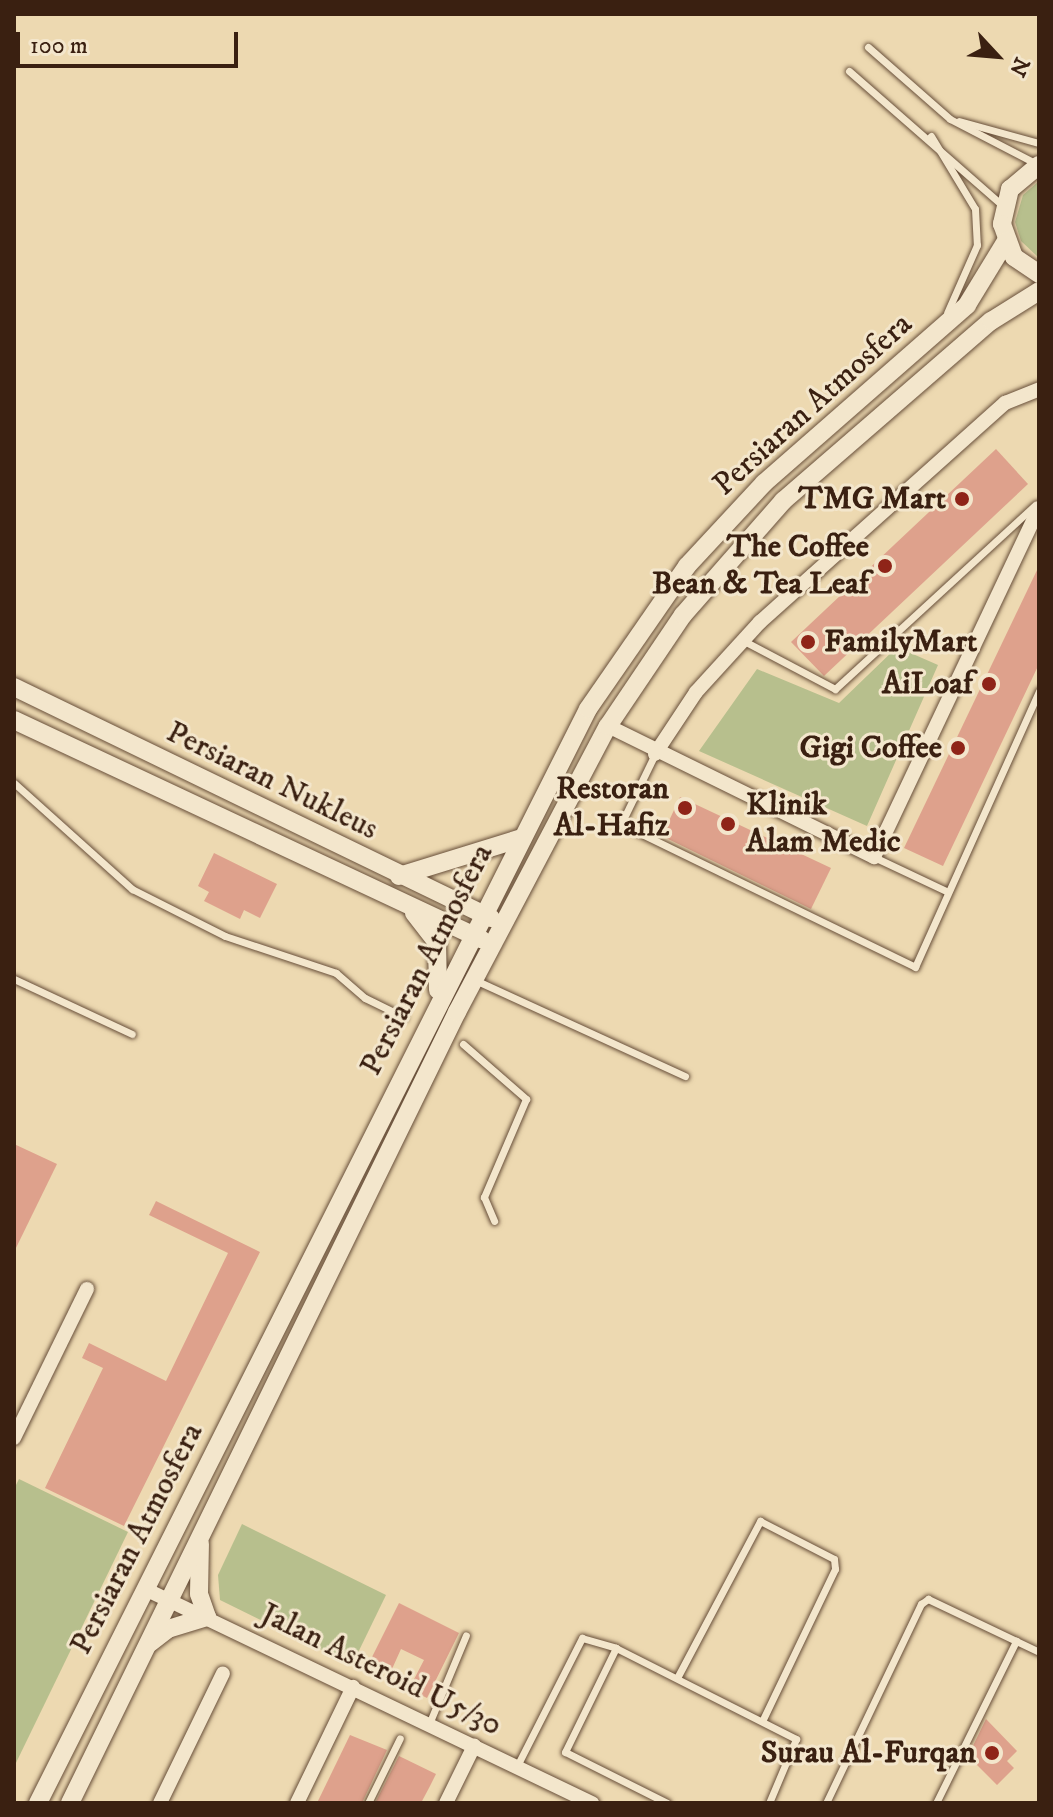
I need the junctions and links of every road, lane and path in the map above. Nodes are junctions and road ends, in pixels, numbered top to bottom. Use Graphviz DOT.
graph roads {
  1 [pos="868,47"];
  2 [pos="849,71"];
  3 [pos="946,115"];
  4 [pos="931,136"];
  5 [pos="1039,143"];
  6 [pos="1039,165"];
  7 [pos="1003,206"];
  8 [pos="1006,241"];
  9 [pos="1039,274"];
  10 [pos="1039,291"];
  11 [pos="1039,306"];
  12 [pos="919,354"];
  13 [pos="920,383"];
  14 [pos="1039,389"];
  15 [pos="1039,505"];
  16 [pos="742,640"];
  17 [pos="14,687"];
  18 [pos="1039,691"];
  19 [pos="14,720"];
  20 [pos="608,726"];
  21 [pos="655,754"];
  22 [pos="14,783"];
  23 [pos="522,838"];
  24 [pos="874,857"];
  25 [pos="399,876"];
  26 [pos="946,891"];
  27 [pos="389,894"];
  28 [pos="482,914"];
  29 [pos="505,924"];
  30 [pos="472,935"];
  31 [pos="494,946"];
  32 [pos="14,979"];
  33 [pos="475,980"];
  34 [pos="436,1005"];
  35 [pos="404,1017"];
  36 [pos="132,1034"];
  37 [pos="463,1044"];
  38 [pos="685,1076"];
  39 [pos="494,1221"];
  40 [pos="87,1289"];
  41 [pos="14,1438"];
  42 [pos="201,1534"];
  43 [pos="145,1589"];
  44 [pos="169,1599"];
  45 [pos="207,1617"];
  46 [pos="466,1635"];
  47 [pos="1016,1641"];
  48 [pos="146,1647"];
  49 [pos="616,1648"];
  50 [pos="1039,1652"];
  51 [pos="223,1673"];
  52 [pos="677,1678"];
  53 [pos="353,1687"];
  54 [pos="763,1719"];
  55 [pos="429,1724"];
  56 [pos="400,1738"];
  57 [pos="474,1746"];
  58 [pos="517,1766"];
  59 [pos="38,1803"];
  60 [pos="70,1803"];
  61 [pos="160,1803"];
  62 [pos="297,1803"];
  63 [pos="368,1803"];
  64 [pos="446,1803"];
  65 [pos="592,1803"];
  66 [pos="667,1803"];
  67 [pos="769,1803"];
  68 [pos="826,1803"];
  69 [pos="936,1803"];
  1 -- 3 [label="lane"];
  2 -- 4 [label="lane"];
  3 -- 5 [label="lane"];
  3 -- 6 [label="lane"];
  4 -- 7 [label="lane"];
  4 -- 12 [label="lane"];
  6 -- 7 [label="street"];
  7 -- 8 [label="street"];
  8 -- 9 [label="street"];
  8 -- 12 [label="street, Persiaran Atmosfera"];
  10 -- 13 [label="street, Persiaran Atmosfera"];
  11 -- 13 [label="street"];
  12 -- 23 [label="street, Persiaran Atmosfera"];
  13 -- 20 [label="street, Persiaran Atmosfera"];
  14 -- 16 [label="street"];
  15 -- 16 [label="lane"];
  15 -- 24 [label="street"];
  16 -- 21 [label="street"];
  17 -- 25 [label="street, Persiaran Nukleus"];
  18 -- 26 [label="lane"];
  19 -- 27 [label="street, Persiaran Nukleus"];
  20 -- 21 [label="street"];
  20 -- 29 [label="street, Persiaran Atmosfera"];
  21 -- 24 [label="street"];
  21 -- 26 [label="lane"];
  22 -- 35 [label="lane"];
  23 -- 25 [label="street"];
  23 -- 28 [label="street, Persiaran Atmosfera"];
  24 -- 26 [label="lane"];
  25 -- 28 [label="street, Persiaran Nukleus"];
  27 -- 30 [label="street, Persiaran Nukleus"];
  27 -- 34 [label="street"];
  28 -- 29 [label="street, Persiaran Nukleus"];
  28 -- 30 [label="street, Persiaran Atmosfera"];
  29 -- 31 [label="street, Persiaran Atmosfera"];
  30 -- 31 [label="street, Persiaran Nukleus"];
  30 -- 34 [label="street, Persiaran Atmosfera"];
  31 -- 33 [label="street, Persiaran Atmosfera"];
  32 -- 36 [label="lane"];
  33 -- 38 [label="lane"];
  33 -- 42 [label="street, Persiaran Atmosfera"];
  34 -- 43 [label="street, Persiaran Atmosfera"];
  37 -- 39 [label="lane"];
  40 -- 41 [label="street"];
  42 -- 44 [label="street, Persiaran Atmosfera"];
  42 -- 45 [label="street"];
  43 -- 44 [label="street, Jalan Asteroid U5/30"];
  43 -- 59 [label="street, Persiaran Atmosfera"];
  44 -- 45 [label="street, Jalan Asteroid U5/30"];
  44 -- 48 [label="street, Persiaran Atmosfera"];
  45 -- 48 [label="street"];
  45 -- 53 [label="street, Jalan Asteroid U5/30"];
  46 -- 55 [label="lane"];
  47 -- 50 [label="lane"];
  47 -- 68 [label="lane"];
  47 -- 69 [label="lane"];
  48 -- 60 [label="street, Persiaran Atmosfera"];
  49 -- 52 [label="lane"];
  49 -- 58 [label="lane"];
  49 -- 66 [label="lane"];
  51 -- 61 [label="street"];
  52 -- 54 [label="lane"];
  52 -- 54 [label="lane"];
  53 -- 55 [label="street, Jalan Asteroid U5/30"];
  53 -- 62 [label="street"];
  54 -- 67 [label="lane"];
  55 -- 57 [label="street, Jalan Asteroid U5/30"];
  56 -- 63 [label="lane"];
  57 -- 58 [label="street, Jalan Asteroid U5/30"];
  57 -- 64 [label="street"];
  58 -- 65 [label="street, Jalan Asteroid U5/30"];
}
